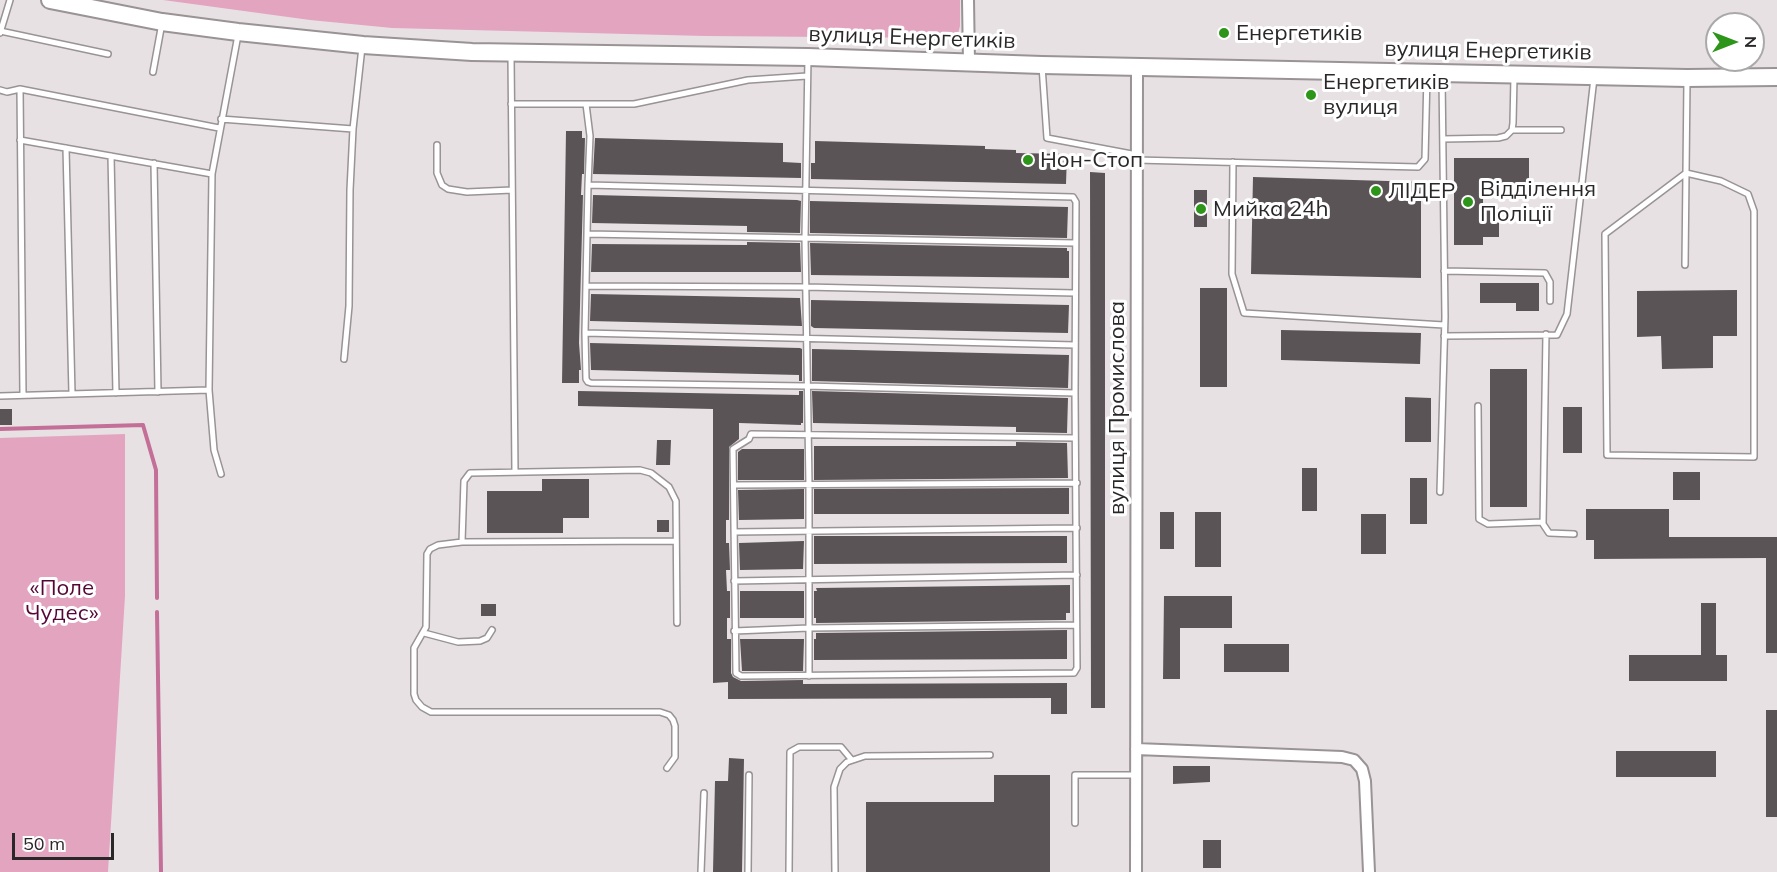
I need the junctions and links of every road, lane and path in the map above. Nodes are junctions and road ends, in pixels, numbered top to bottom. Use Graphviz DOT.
graph roads {
  1 [pos="10,0"];
  2 [pos="50,0"];
  3 [pos="968,0"];
  4 [pos="162,22"];
  5 [pos="0,32"];
  6 [pos="238,32"];
  7 [pos="363,45"];
  8 [pos="511,52"];
  9 [pos="108,54"];
  10 [pos="808,57"];
  11 [pos="969,62"];
  12 [pos="1042,65"];
  13 [pos="1137,67"];
  14 [pos="153,72"];
  15 [pos="1434,72"];
  16 [pos="1514,74"];
  17 [pos="807,76"];
  18 [pos="1594,76"];
  19 [pos="1777,77"];
  20 [pos="1687,78"];
  21 [pos="20,89"];
  22 [pos="0,90"];
  23 [pos="511,104"];
  24 [pos="586,104"];
  25 [pos="221,119"];
  26 [pos="219,128"];
  27 [pos="353,129"];
  28 [pos="1512,130"];
  29 [pos="1561,130"];
  30 [pos="1443,139"];
  31 [pos="20,140"];
  32 [pos="437,145"];
  33 [pos="66,148"];
  34 [pos="111,156"];
  35 [pos="1136,158"];
  36 [pos="1233,162"];
  37 [pos="154,163"];
  38 [pos="1686,173"];
  39 [pos="212,174"];
  40 [pos="588,185"];
  41 [pos="512,190"];
  42 [pos="806,190"];
  43 [pos="588,234"];
  44 [pos="805,238"];
  45 [pos="1076,243"];
  46 [pos="1685,266"];
  47 [pos="1444,271"];
  48 [pos="586,286"];
  49 [pos="805,287"];
  50 [pos="1075,293"];
  51 [pos="1550,301"];
  52 [pos="1444,326"];
  53 [pos="585,333"];
  54 [pos="1546,334"];
  55 [pos="1444,336"];
  56 [pos="806,338"];
  57 [pos="1075,345"];
  58 [pos="344,359"];
  59 [pos="806,386"];
  60 [pos="209,390"];
  61 [pos="158,392"];
  62 [pos="116,393"];
  63 [pos="1075,393"];
  64 [pos="72,394"];
  65 [pos="22,395"];
  66 [pos="0,396"];
  67 [pos="1478,406"];
  68 [pos="808,435"];
  69 [pos="1076,438"];
  70 [pos="515,471"];
  71 [pos="221,474"];
  72 [pos="1077,483"];
  73 [pos="734,485"];
  74 [pos="809,485"];
  75 [pos="1440,492"];
  76 [pos="1543,522"];
  77 [pos="1077,528"];
  78 [pos="809,531"];
  79 [pos="734,532"];
  80 [pos="1574,534"];
  81 [pos="676,541"];
  82 [pos="462,542"];
  83 [pos="1077,575"];
  84 [pos="809,580"];
  85 [pos="734,581"];
  86 [pos="676,623"];
  87 [pos="1076,625"];
  88 [pos="809,628"];
  89 [pos="492,630"];
  90 [pos="734,631"];
  91 [pos="424,633"];
  92 [pos="809,676"];
  93 [pos="1136,749"];
  94 [pos="990,755"];
  95 [pos="851,759"];
  96 [pos="667,768"];
  97 [pos="749,775"];
  98 [pos="1136,775"];
  99 [pos="704,793"];
  100 [pos="1075,823"];
  101 [pos="701,872"];
  102 [pos="748,872"];
  103 [pos="789,872"];
  104 [pos="835,872"];
  105 [pos="1136,872"];
  106 [pos="1369,872"];
  1 -- 5 [label="lane"];
  2 -- 4 [label="main road, вулиця Енергетиків"];
  3 -- 11 [label="street"];
  4 -- 6 [label="main road, вулиця Енергетиків"];
  4 -- 14 [label="lane"];
  5 -- 9 [label="lane"];
  6 -- 7 [label="main road, вулиця Енергетиків"];
  6 -- 25 [label="lane"];
  7 -- 8 [label="main road, вулиця Енергетиків"];
  7 -- 27 [label="lane"];
  8 -- 10 [label="main road, вулиця Енергетиків"];
  8 -- 23 [label="lane"];
  10 -- 11 [label="main road, вулиця Енергетиків"];
  10 -- 17 [label="lane"];
  11 -- 12 [label="main road, вулиця Енергетиків"];
  12 -- 13 [label="main road, вулиця Енергетиків"];
  12 -- 35 [label="lane"];
  13 -- 15 [label="main road, вулиця Енергетиків"];
  13 -- 35 [label="street, вулиця Промислова"];
  15 -- 16 [label="main road, вулиця Енергетиків"];
  15 -- 30 [label="lane"];
  15 -- 36 [label="lane"];
  16 -- 18 [label="main road, вулиця Енергетиків"];
  16 -- 28 [label="lane"];
  17 -- 24 [label="lane"];
  17 -- 42 [label="lane"];
  18 -- 20 [label="main road, вулиця Енергетиків"];
  18 -- 54 [label="lane"];
  19 -- 20 [label="main road, вулиця Енергетиків"];
  20 -- 38 [label="lane"];
  21 -- 22 [label="lane"];
  21 -- 26 [label="lane"];
  21 -- 31 [label="lane"];
  23 -- 24 [label="lane"];
  23 -- 41 [label="lane"];
  24 -- 40 [label="lane"];
  25 -- 26 [label="lane"];
  25 -- 27 [label="lane"];
  26 -- 39 [label="lane"];
  27 -- 58 [label="lane"];
  28 -- 29 [label="lane"];
  28 -- 30 [label="lane"];
  30 -- 47 [label="lane"];
  31 -- 33 [label="lane"];
  31 -- 65 [label="lane"];
  32 -- 41 [label="lane"];
  33 -- 34 [label="lane"];
  33 -- 64 [label="lane"];
  34 -- 37 [label="lane"];
  34 -- 62 [label="lane"];
  35 -- 36 [label="lane"];
  35 -- 93 [label="street, вулиця Промислова"];
  36 -- 52 [label="lane"];
  37 -- 39 [label="lane"];
  37 -- 61 [label="lane"];
  38 -- 38 [label="lane"];
  38 -- 46 [label="lane"];
  39 -- 60 [label="lane"];
  40 -- 42 [label="lane"];
  40 -- 43 [label="lane"];
  41 -- 70 [label="lane"];
  42 -- 44 [label="lane"];
  42 -- 45 [label="lane"];
  43 -- 44 [label="lane"];
  43 -- 48 [label="lane"];
  44 -- 45 [label="lane"];
  44 -- 49 [label="lane"];
  45 -- 50 [label="lane"];
  47 -- 51 [label="lane"];
  47 -- 52 [label="lane"];
  48 -- 49 [label="lane"];
  48 -- 53 [label="lane"];
  49 -- 50 [label="lane"];
  49 -- 56 [label="lane"];
  50 -- 57 [label="lane"];
  52 -- 55 [label="lane"];
  53 -- 56 [label="lane"];
  53 -- 59 [label="lane"];
  54 -- 55 [label="lane"];
  54 -- 76 [label="lane"];
  55 -- 75 [label="lane"];
  56 -- 57 [label="lane"];
  56 -- 59 [label="lane"];
  57 -- 63 [label="lane"];
  59 -- 63 [label="lane"];
  59 -- 68 [label="lane"];
  60 -- 61 [label="lane"];
  60 -- 71 [label="lane"];
  61 -- 62 [label="lane"];
  62 -- 64 [label="lane"];
  63 -- 69 [label="lane"];
  64 -- 65 [label="lane"];
  65 -- 66 [label="lane"];
  67 -- 76 [label="lane"];
  68 -- 69 [label="lane"];
  68 -- 73 [label="lane"];
  68 -- 74 [label="lane"];
  69 -- 72 [label="lane"];
  70 -- 81 [label="lane"];
  70 -- 82 [label="lane"];
  72 -- 74 [label="lane"];
  72 -- 77 [label="lane"];
  73 -- 74 [label="lane"];
  73 -- 79 [label="lane"];
  74 -- 78 [label="lane"];
  76 -- 80 [label="lane"];
  77 -- 78 [label="lane"];
  77 -- 83 [label="lane"];
  78 -- 79 [label="lane"];
  78 -- 84 [label="lane"];
  79 -- 85 [label="lane"];
  81 -- 82 [label="lane"];
  81 -- 86 [label="lane"];
  82 -- 91 [label="lane"];
  83 -- 84 [label="lane"];
  83 -- 87 [label="lane"];
  84 -- 85 [label="lane"];
  84 -- 88 [label="lane"];
  85 -- 90 [label="lane"];
  87 -- 88 [label="lane"];
  87 -- 92 [label="lane"];
  88 -- 90 [label="lane"];
  88 -- 92 [label="lane"];
  89 -- 91 [label="lane"];
  90 -- 92 [label="lane"];
  91 -- 96 [label="lane"];
  93 -- 98 [label="street, вулиця Промислова"];
  93 -- 106 [label="street"];
  94 -- 95 [label="lane"];
  95 -- 103 [label="lane"];
  95 -- 104 [label="lane"];
  97 -- 102 [label="lane"];
  98 -- 100 [label="lane"];
  98 -- 105 [label="street, вулиця Промислова"];
  99 -- 101 [label="lane"];
}
